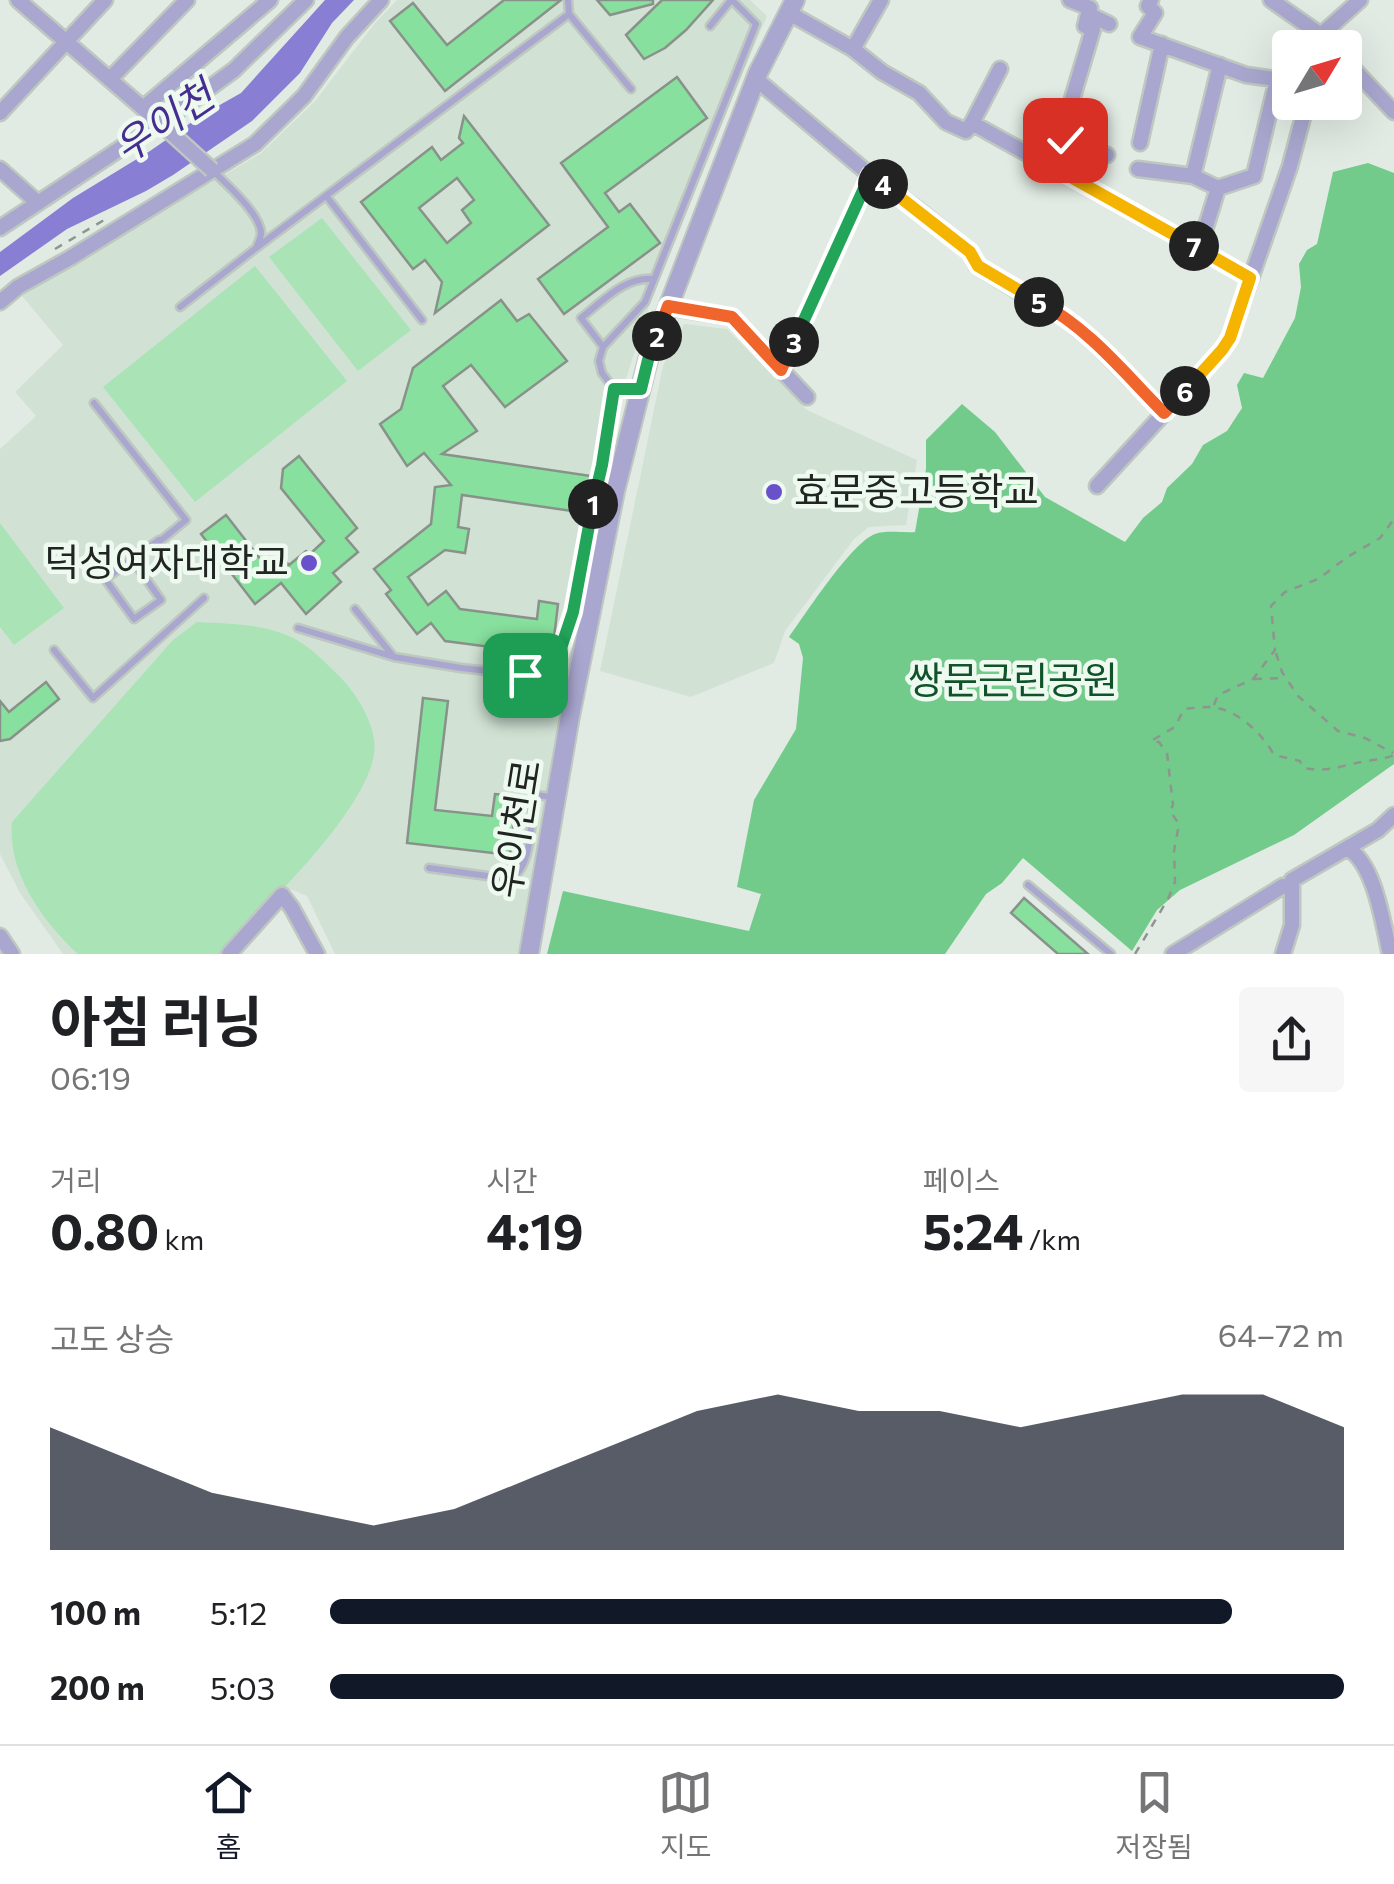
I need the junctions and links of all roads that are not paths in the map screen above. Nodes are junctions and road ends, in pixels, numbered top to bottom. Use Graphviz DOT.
graph roads {
  1 [pos="18,0"];
  2 [pos="104,0"];
  3 [pos="187,0"];
  4 [pos="272,0"];
  5 [pos="306,0"];
  6 [pos="381,0"];
  7 [pos="568,0"];
  8 [pos="731,0"];
  9 [pos="881,0"];
  10 [pos="1070,0"];
  11 [pos="1151,0"];
  12 [pos="1271,0"];
  13 [pos="1360,0"];
  14 [pos="792,6"];
  15 [pos="568,14"];
  16 [pos="1088,14"];
  17 [pos="290,15"];
  18 [pos="1109,24"];
  19 [pos="710,26"];
  20 [pos="1307,30"];
  21 [pos="1331,30"];
  22 [pos="66,41"];
  23 [pos="1162,44"];
  24 [pos="852,50"];
  25 [pos="1220,65"];
  26 [pos="1000,69"];
  27 [pos="1362,78"];
  28 [pos="756,79"];
  29 [pos="1272,79"];
  30 [pos="110,80"];
  31 [pos="631,89"];
  32 [pos="143,108"];
  33 [pos="1394,112"];
  34 [pos="0,113"];
  35 [pos="1272,117"];
  36 [pos="1302,120"];
  37 [pos="160,122"];
  38 [pos="972,123"];
  39 [pos="1065,140"];
  40 [pos="1140,143"];
  41 [pos="1107,155"];
  42 [pos="1051,166"];
  43 [pos="0,169"];
  44 [pos="1138,169"];
  45 [pos="212,170"];
  46 [pos="870,175"];
  47 [pos="1194,176"];
  48 [pos="1218,188"];
  49 [pos="327,197"];
  50 [pos="38,203"];
  51 [pos="0,228"];
  52 [pos="256,248"];
  53 [pos="1198,249"];
  54 [pos="1250,278"];
  55 [pos="654,279"];
  56 [pos="0,302"];
  57 [pos="668,306"];
  58 [pos="180,307"];
  59 [pos="422,320"];
  60 [pos="603,347"];
  61 [pos="781,370"];
  62 [pos="614,389"];
  63 [pos="641,389"];
  64 [pos="807,397"];
  65 [pos="94,402"];
  66 [pos="1164,413"];
  67 [pos="1097,486"];
  68 [pos="132,559"];
  69 [pos="204,598"];
  70 [pos="354,609"];
  71 [pos="298,628"];
  72 [pos="54,650"];
  73 [pos="394,657"];
  74 [pos="554,798"];
  75 [pos="1394,815"];
  76 [pos="1347,848"];
  77 [pos="428,868"];
  78 [pos="1028,885"];
  79 [pos="1283,886"];
  80 [pos="1388,922"];
  81 [pos="0,936"];
  82 [pos="12,954"];
  83 [pos="229,954"];
  84 [pos="317,954"];
  85 [pos="529,954"];
  86 [pos="1111,954"];
  87 [pos="1173,954"];
  88 [pos="1283,954"];
  89 [pos="1390,954"];
  1 -- 22 [label="street"];
  2 -- 22 [label="street"];
  3 -- 30 [label="street"];
  4 -- 17 [label="street"];
  4 -- 32 [label="street"];
  5 -- 17 [label="street"];
  6 -- 45 [label="street"];
  7 -- 15 [label="lane"];
  8 -- 19 [label="lane"];
  8 -- 55 [label="lane"];
  9 -- 24 [label="street"];
  10 -- 16 [label="street"];
  11 -- 23 [label="street"];
  12 -- 20 [label="street"];
  13 -- 21 [label="street"];
  14 -- 24 [label="street"];
  14 -- 28 [label="street, 우이천로"];
  15 -- 31 [label="lane"];
  15 -- 49 [label="lane"];
  16 -- 18 [label="street"];
  16 -- 39 [label="street"];
  17 -- 37 [label="street"];
  22 -- 30 [label="street"];
  22 -- 34 [label="street"];
  23 -- 25 [label="street"];
  23 -- 40 [label="street"];
  24 -- 38 [label="street"];
  25 -- 29 [label="street"];
  25 -- 47 [label="street"];
  26 -- 38 [label="street"];
  27 -- 33 [label="street"];
  28 -- 46 [label="street"];
  28 -- 57 [label="street, 우이천로"];
  30 -- 32 [label="street"];
  32 -- 37 [label="street"];
  35 -- 48 [label="street"];
  36 -- 54 [label="street"];
  37 -- 45 [label="street, bridge"];
  37 -- 50 [label="street"];
  38 -- 42 [label="street"];
  39 -- 41 [label="street"];
  39 -- 42 [label="street"];
  42 -- 53 [label="street"];
  43 -- 50 [label="street"];
  44 -- 47 [label="street"];
  45 -- 52 [label="lane"];
  45 -- 56 [label="street"];
  46 -- 61 [label="street"];
  46 -- 66 [label="street"];
  47 -- 48 [label="street"];
  48 -- 53 [label="street"];
  49 -- 52 [label="lane"];
  49 -- 59 [label="lane"];
  50 -- 51 [label="street"];
  52 -- 58 [label="lane"];
  53 -- 54 [label="street"];
  54 -- 66 [label="street"];
  55 -- 60 [label="lane"];
  55 -- 60 [label="lane"];
  57 -- 61 [label="street"];
  57 -- 63 [label="street, 우이천로"];
  60 -- 62 [label="lane"];
  61 -- 64 [label="street"];
  62 -- 63 [label="lane"];
  62 -- 73 [label="lane"];
  63 -- 74 [label="street, 우이천로"];
  65 -- 68 [label="lane"];
  66 -- 67 [label="street"];
  68 -- 68 [label="lane"];
  69 -- 72 [label="lane"];
  70 -- 73 [label="lane"];
  71 -- 73 [label="lane"];
  74 -- 77 [label="lane"];
  74 -- 85 [label="street, 우이천로"];
  75 -- 76 [label="street"];
  76 -- 80 [label="street"];
  76 -- 88 [label="street"];
  78 -- 86 [label="lane"];
  79 -- 87 [label="street"];
  80 -- 89 [label="street"];
  81 -- 82 [label="street"];
  83 -- 84 [label="street"];
}
